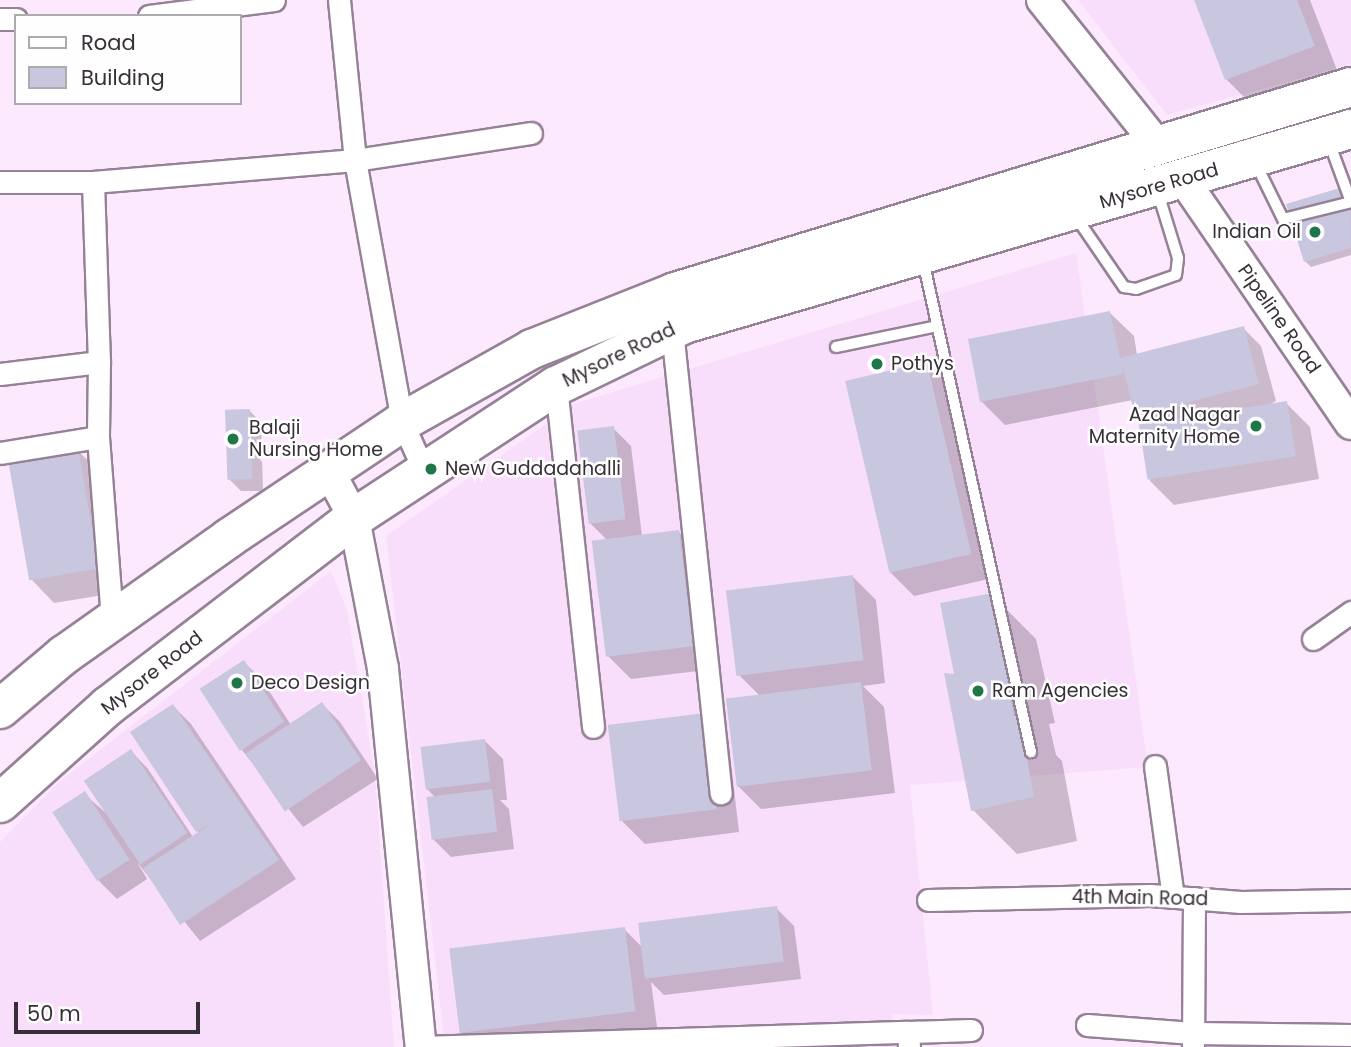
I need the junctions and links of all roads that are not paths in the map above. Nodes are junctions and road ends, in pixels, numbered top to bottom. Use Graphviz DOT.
graph roads {
  1 [pos="274,0"];
  2 [pos="339,0"];
  3 [pos="1042,0"];
  4 [pos="175,6"];
  5 [pos="154,14"];
  6 [pos="1351,87"];
  7 [pos="1339,132"];
  8 [pos="531,133"];
  9 [pos="1157,144"];
  10 [pos="1253,158"];
  11 [pos="355,160"];
  12 [pos="0,182"];
  13 [pos="93,182"];
  14 [pos="1169,183"];
  15 [pos="1072,211"];
  16 [pos="922,254"];
  17 [pos="937,326"];
  18 [pos="671,330"];
  19 [pos="835,348"];
  20 [pos="99,362"];
  21 [pos="0,374"];
  22 [pos="556,386"];
  23 [pos="402,422"];
  24 [pos="1351,424"];
  25 [pos="98,437"];
  26 [pos="0,453"];
  27 [pos="330,473"];
  28 [pos="425,473"];
  29 [pos="354,518"];
  30 [pos="1351,612"];
  31 [pos="111,620"];
  32 [pos="1313,639"];
  33 [pos="0,709"];
  34 [pos="593,727"];
  35 [pos="1031,752"];
  36 [pos="1155,766"];
  37 [pos="721,793"];
  38 [pos="0,803"];
  39 [pos="1184,897"];
  40 [pos="928,900"];
  41 [pos="1351,900"];
  42 [pos="1087,1025"];
  43 [pos="971,1030"];
  44 [pos="1351,1035"];
  45 [pos="909,1039"];
  46 [pos="1193,1040"];
  47 [pos="421,1047"];
  1 -- 4 [label="street"];
  2 -- 11 [label="street"];
  3 -- 9 [label="street"];
  4 -- 5 [label="street"];
  6 -- 9 [label="highway, Mysore Road"];
  7 -- 10 [label="highway, Mysore Road"];
  7 -- 10 [label="lane"];
  8 -- 11 [label="street"];
  9 -- 23 [label="highway, Mysore Road"];
  10 -- 14 [label="highway, Mysore Road"];
  11 -- 13 [label="street"];
  11 -- 23 [label="street"];
  12 -- 13 [label="street"];
  13 -- 20 [label="street"];
  14 -- 15 [label="highway, Mysore Road"];
  14 -- 15 [label="lane"];
  14 -- 24 [label="street, Pipeline Road"];
  15 -- 16 [label="highway, Mysore Road"];
  16 -- 17 [label="lane"];
  16 -- 18 [label="highway, Mysore Road"];
  17 -- 19 [label="lane"];
  17 -- 35 [label="lane"];
  18 -- 22 [label="highway, Mysore Road"];
  18 -- 37 [label="street"];
  20 -- 21 [label="street"];
  20 -- 25 [label="street"];
  22 -- 28 [label="highway, Mysore Road"];
  22 -- 34 [label="street"];
  23 -- 27 [label="highway, Mysore Road"];
  23 -- 28 [label="street"];
  25 -- 26 [label="street"];
  25 -- 31 [label="street"];
  27 -- 29 [label="street"];
  27 -- 31 [label="highway, Mysore Road"];
  28 -- 29 [label="highway, Mysore Road"];
  29 -- 38 [label="highway, Mysore Road"];
  29 -- 47 [label="street"];
  30 -- 32 [label="street"];
  31 -- 33 [label="highway, Mysore Road"];
  36 -- 39 [label="street"];
  39 -- 40 [label="street, 4th Main Road"];
  39 -- 41 [label="street, 4th Main Road"];
  39 -- 46 [label="street"];
  42 -- 46 [label="street"];
  43 -- 45 [label="street"];
  44 -- 46 [label="street"];
  45 -- 47 [label="street"];
}
